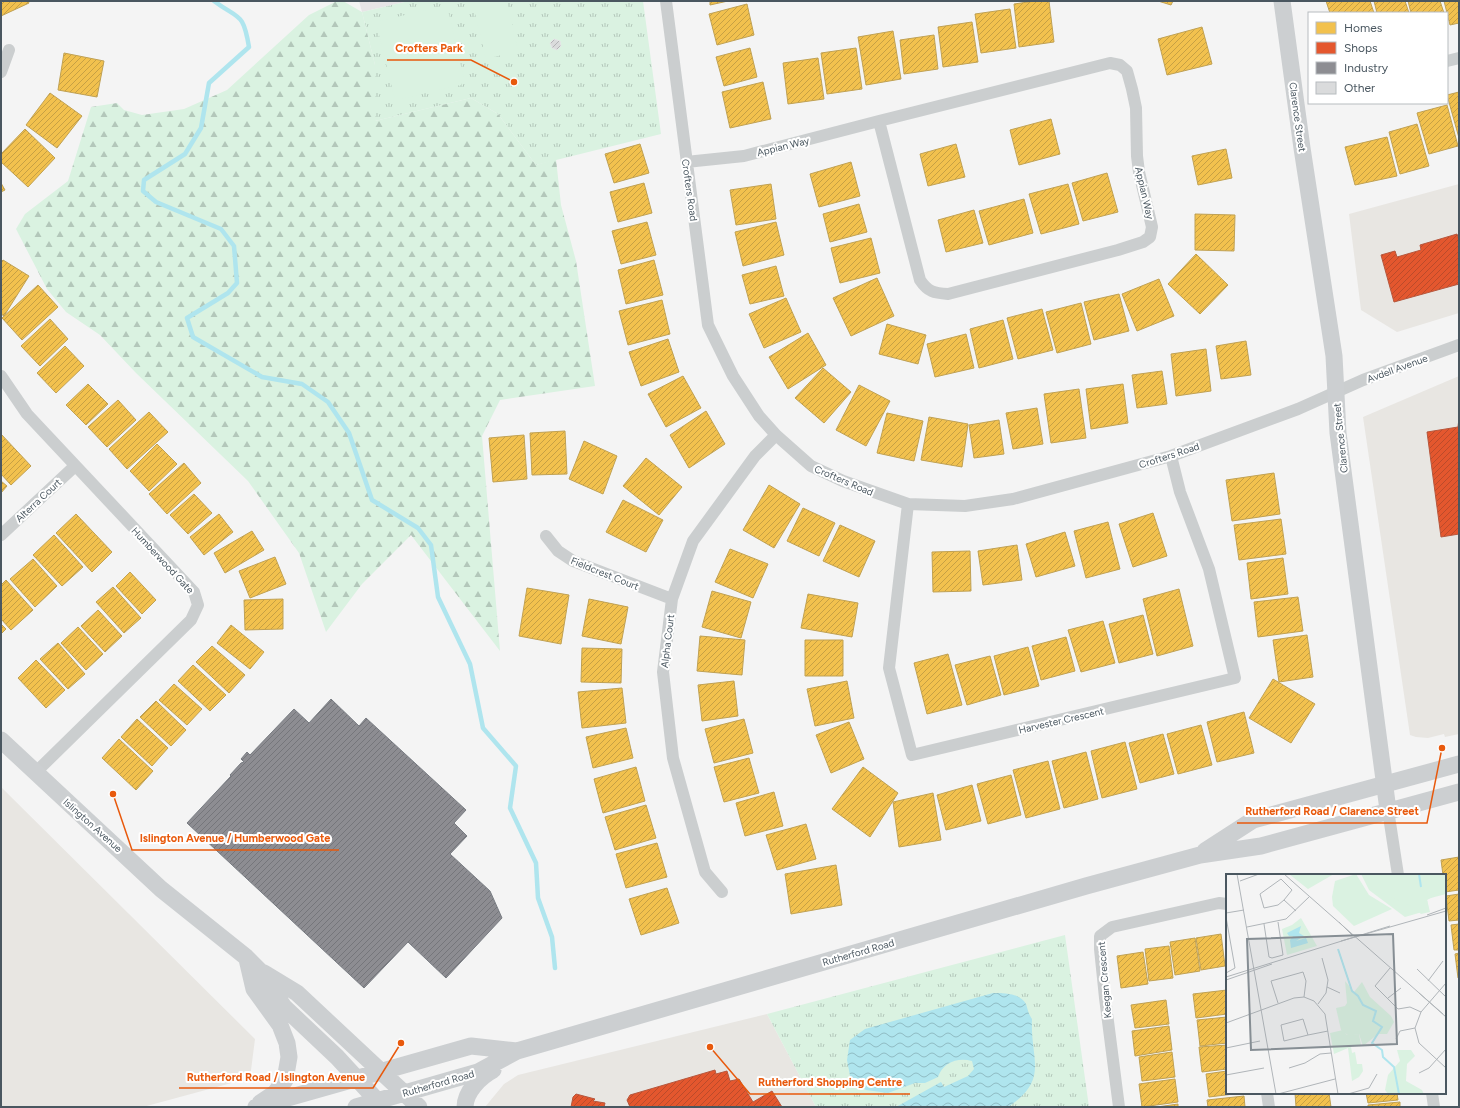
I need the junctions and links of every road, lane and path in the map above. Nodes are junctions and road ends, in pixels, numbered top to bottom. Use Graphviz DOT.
graph roads {
  1 [pos="666,1"];
  2 [pos="1282,1"];
  3 [pos="9,50"];
  4 [pos="1459,58"];
  5 [pos="1448,61"];
  6 [pos="1,72"];
  7 [pos="880,121"];
  8 [pos="686,162"];
  9 [pos="1459,345"];
  10 [pos="1,376"];
  11 [pos="1336,392"];
  12 [pos="776,435"];
  13 [pos="1170,456"];
  14 [pos="75,466"];
  15 [pos="908,504"];
  16 [pos="1,535"];
  17 [pos="546,536"];
  18 [pos="672,599"];
  19 [pos="1,740"];
  20 [pos="1459,764"];
  21 [pos="35,773"];
  22 [pos="1384,785"];
  23 [pos="1459,792"];
  24 [pos="1388,810"];
  25 [pos="1200,855"];
  26 [pos="1398,874"];
  27 [pos="722,892"];
  28 [pos="1226,904"];
  29 [pos="246,957"];
  30 [pos="259,970"];
  31 [pos="544,1043"];
  32 [pos="517,1051"];
  33 [pos="381,1072"];
  34 [pos="357,1079"];
  35 [pos="404,1093"];
  36 [pos="1267,1094"];
  37 [pos="1432,1094"];
  38 [pos="380,1104"];
  39 [pos="255,1107"];
  40 [pos="356,1107"];
  41 [pos="419,1107"];
  42 [pos="465,1107"];
  43 [pos="1119,1107"];
  44 [pos="1269,1107"];
  45 [pos="1434,1107"];
  1 -- 8 [label="street, Crofters Road"];
  2 -- 11 [label="main road, Clarence Street"];
  3 -- 6 [label="street"];
  4 -- 5 [label="street"];
  7 -- 7 [label="street, Appian Way"];
  7 -- 8 [label="street, Appian Way"];
  8 -- 12 [label="street, Crofters Road"];
  9 -- 11 [label="street, Avdell Avenue"];
  10 -- 14 [label="street, Humberwood Gate"];
  11 -- 13 [label="street, Crofters Road"];
  11 -- 22 [label="main road, Clarence Street"];
  12 -- 15 [label="street, Crofters Road"];
  12 -- 18 [label="street, Alpha Court"];
  13 -- 15 [label="street, Crofters Road"];
  13 -- 15 [label="street, Harvester Crescent"];
  14 -- 16 [label="street, Alterra Court"];
  14 -- 21 [label="street, Humberwood Gate"];
  17 -- 18 [label="street, Fieldcrest Court"];
  18 -- 27 [label="street, Alpha Court"];
  19 -- 21 [label="main road, Islington Avenue"];
  20 -- 22 [label="main road, Rutherford Road"];
  21 -- 29 [label="main road, Islington Avenue"];
  22 -- 24 [label="main road, Clarence Street"];
  22 -- 25 [label="main road, Rutherford Road"];
  23 -- 24 [label="main road, Rutherford Road"];
  24 -- 25 [label="main road, Rutherford Road"];
  24 -- 26 [label="street, Clarence Street"];
  25 -- 31 [label="main road, Rutherford Road"];
  28 -- 43 [label="street, Keegan Crescent"];
  29 -- 30 [label="main road, Islington Avenue"];
  29 -- 39 [label="main road"];
  30 -- 33 [label="main road, Islington Avenue"];
  30 -- 34 [label="main road, Islington Avenue"];
  31 -- 32 [label="main road, Rutherford Road"];
  31 -- 42 [label="main road"];
  32 -- 33 [label="main road, Rutherford Road"];
  32 -- 35 [label="main road, Rutherford Road"];
  33 -- 34 [label="main road, Rutherford Road"];
  33 -- 35 [label="main road, Islington Avenue"];
  34 -- 38 [label="main road, Islington Avenue"];
  34 -- 39 [label="main road, Rutherford Road"];
  35 -- 38 [label="main road, Rutherford Road"];
  35 -- 41 [label="main road, Islington Avenue"];
  36 -- 44 [label="street"];
  37 -- 45 [label="street"];
  38 -- 40 [label="main road, Rutherford Road"];
}
